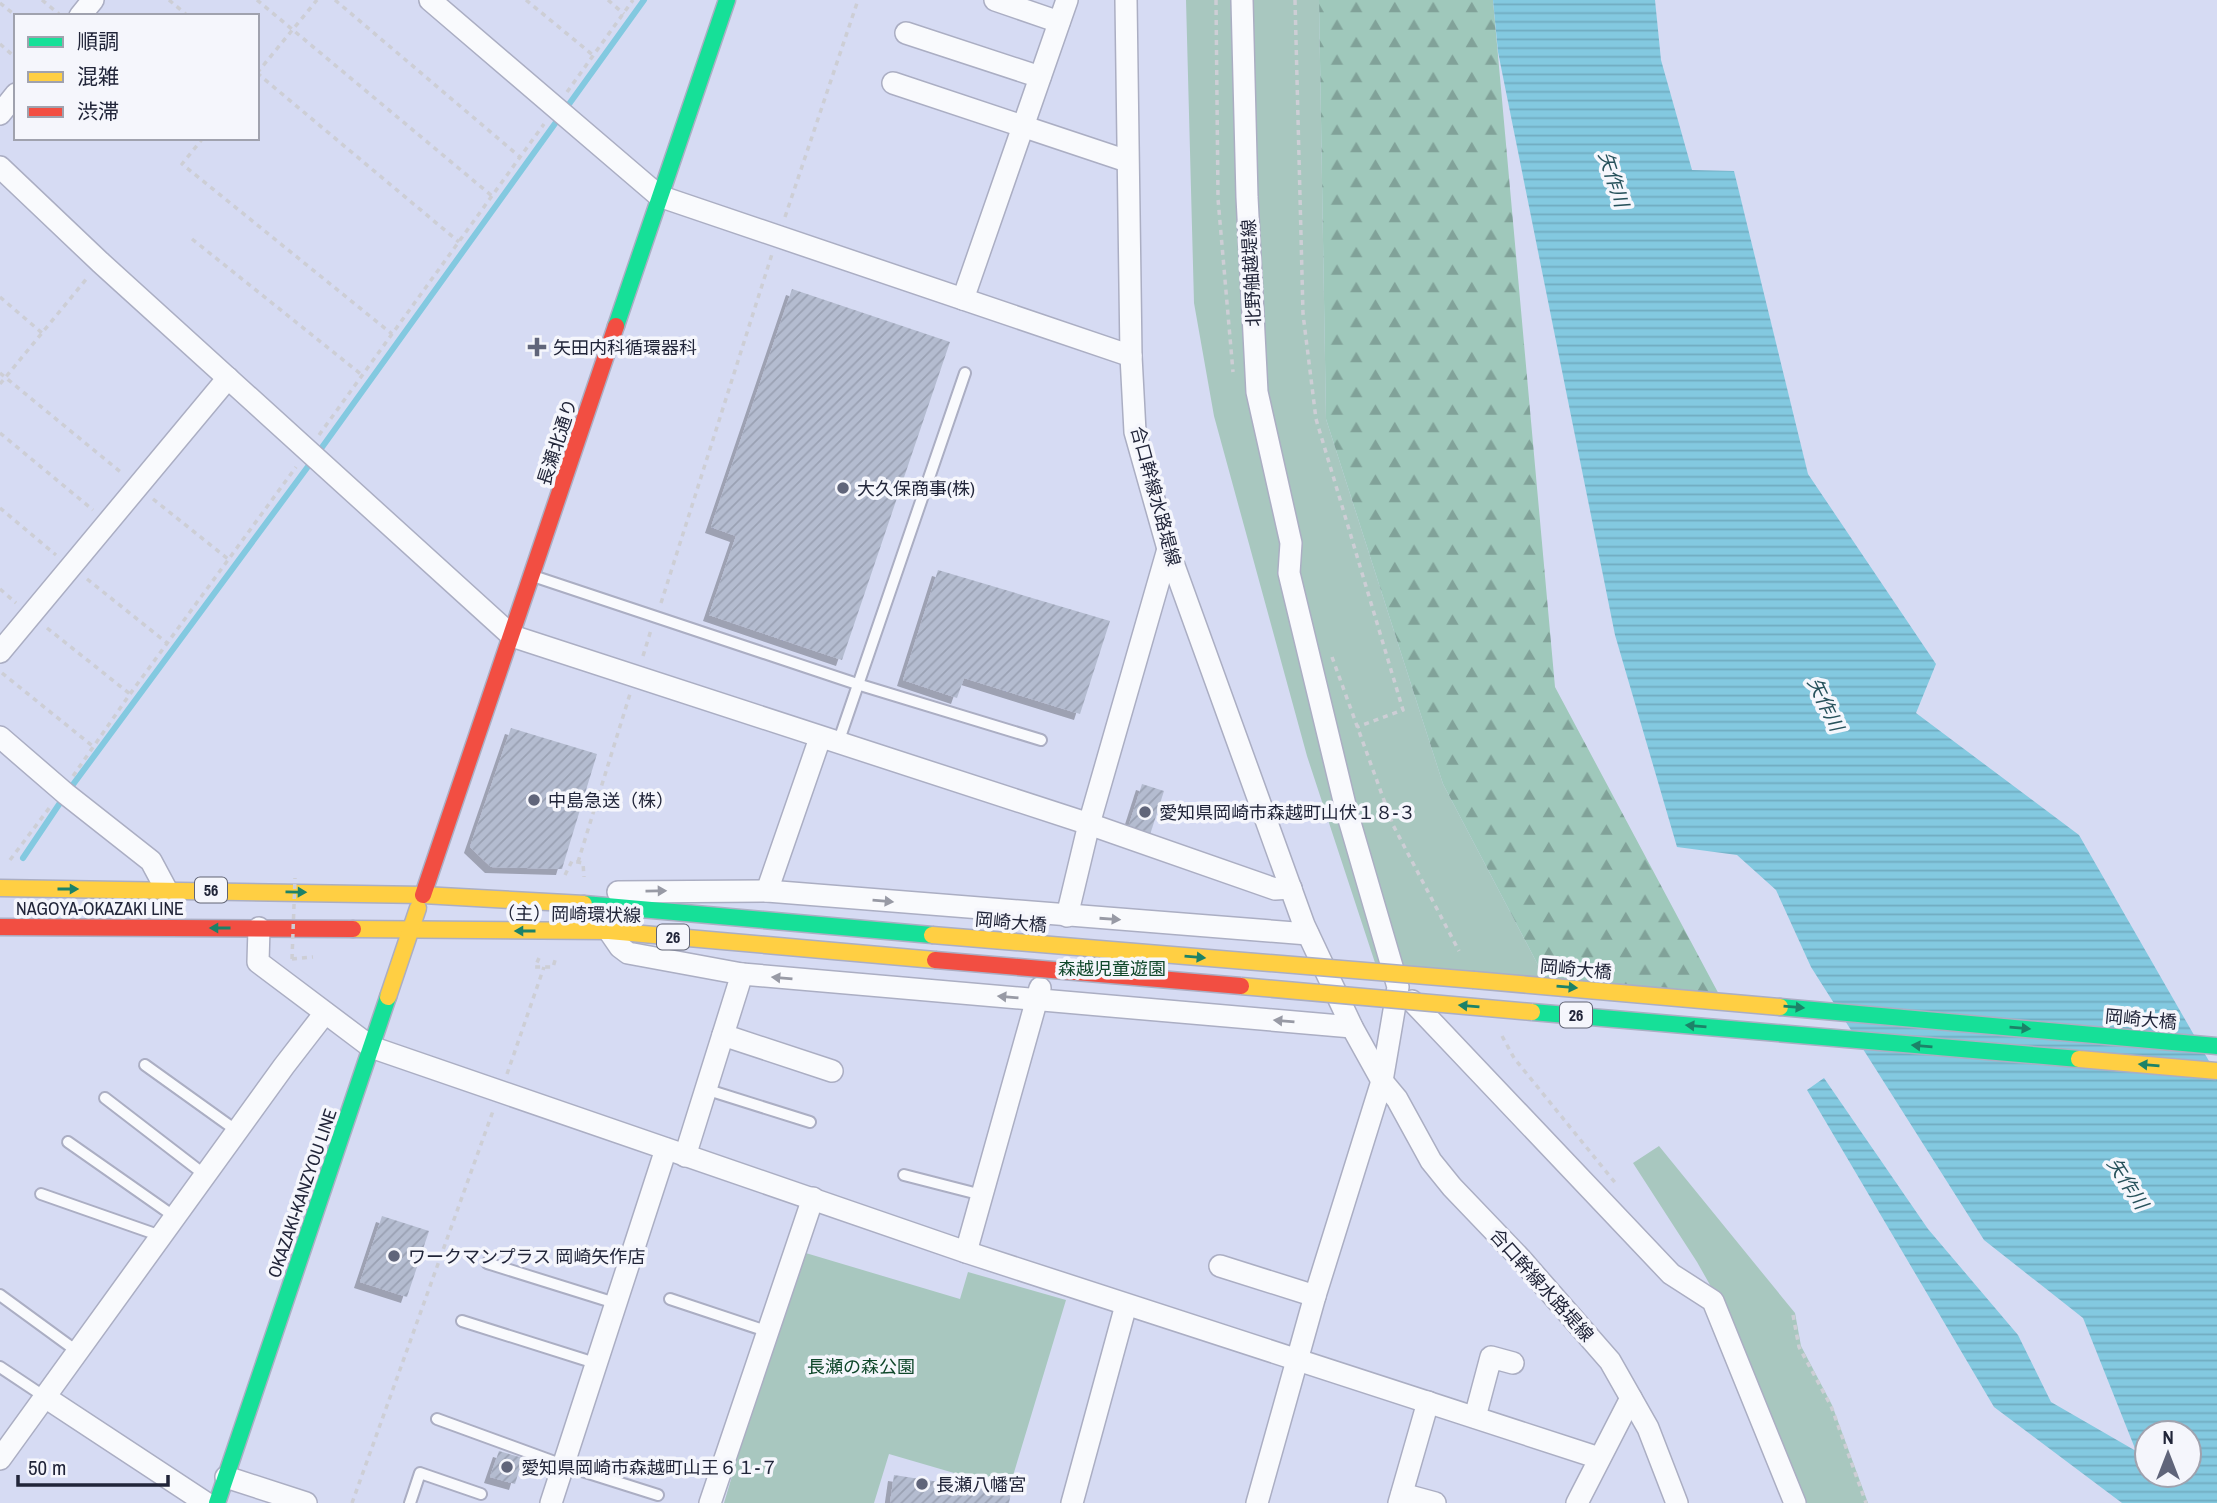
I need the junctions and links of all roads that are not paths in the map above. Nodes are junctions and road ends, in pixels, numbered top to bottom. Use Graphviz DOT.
graph roads {
  1 [pos="93,0"];
  2 [pos="430,0"];
  3 [pos="727,0"];
  4 [pos="995,0"];
  5 [pos="1067,0"];
  6 [pos="1126,0"];
  7 [pos="1242,0"];
  8 [pos="82,14"];
  9 [pos="1059,22"];
  10 [pos="906,33"];
  11 [pos="1040,77"];
  12 [pos="894,83"];
  13 [pos="14,96"];
  14 [pos="0,114"];
  15 [pos="1023,127"];
  16 [pos="1127,162"];
  17 [pos="0,167"];
  18 [pos="659,196"];
  19 [pos="963,299"];
  20 [pos="1131,356"];
  21 [pos="965,373"];
  22 [pos="228,378"];
  23 [pos="1168,549"];
  24 [pos="533,576"];
  25 [pos="512,636"];
  26 [pos="0,652"];
  27 [pos="857,684"];
  28 [pos="0,737"];
  29 [pos="1041,740"];
  30 [pos="829,741"];
  31 [pos="1089,824"];
  32 [pos="0,888"];
  33 [pos="1291,888"];
  34 [pos="166,889"];
  35 [pos="767,891"];
  36 [pos="423,895"];
  37 [pos="564,902"];
  38 [pos="1062,915"];
  39 [pos="0,927"];
  40 [pos="259,928"];
  41 [pos="411,930"];
  42 [pos="609,931"];
  43 [pos="1308,934"];
  44 [pos="932,935"];
  45 [pos="742,974"];
  46 [pos="1398,987"];
  47 [pos="1037,1000"];
  48 [pos="325,1013"];
  49 [pos="1352,1027"];
  50 [pos="723,1035"];
  51 [pos="2217,1046"];
  52 [pos="371,1047"];
  53 [pos="145,1065"];
  54 [pos="2217,1071"];
  55 [pos="832,1072"];
  56 [pos="1382,1081"];
  57 [pos="705,1088"];
  58 [pos="105,1098"];
  59 [pos="810,1122"];
  60 [pos="237,1131"];
  61 [pos="68,1142"];
  62 [pos="676,1152"];
  63 [pos="205,1175"];
  64 [pos="904,1175"];
  65 [pos="41,1195"];
  66 [pos="982,1195"];
  67 [pos="813,1199"];
  68 [pos="175,1217"];
  69 [pos="161,1236"];
  70 [pos="966,1252"];
  71 [pos="487,1262"];
  72 [pos="1220,1266"];
  73 [pos="0,1295"];
  74 [pos="1315,1296"];
  75 [pos="670,1299"];
  76 [pos="615,1303"];
  77 [pos="1126,1305"];
  78 [pos="462,1321"];
  79 [pos="766,1331"];
  80 [pos="78,1352"];
  81 [pos="1297,1358"];
  82 [pos="595,1363"];
  83 [pos="1513,1363"];
  84 [pos="0,1367"];
  85 [pos="45,1397"];
  86 [pos="1631,1398"];
  87 [pos="1428,1402"];
  88 [pos="1475,1417"];
  89 [pos="438,1419"];
  90 [pos="1599,1458"];
  91 [pos="0,1459"];
  92 [pos="563,1465"];
  93 [pos="226,1477"];
  94 [pos="481,1494"];
  95 [pos="658,1495"];
  96 [pos="1401,1498"];
  97 [pos="206,1503"];
  98 [pos="217,1503"];
  99 [pos="306,1503"];
  100 [pos="410,1503"];
  101 [pos="551,1503"];
  102 [pos="710,1503"];
  103 [pos="1072,1503"];
  104 [pos="1257,1503"];
  105 [pos="1435,1503"];
  106 [pos="1577,1503"];
  107 [pos="1677,1503"];
  108 [pos="1795,1503"];
  1 -- 8 [label="street"];
  2 -- 18 [label="street"];
  3 -- 18 [label="main road, 長瀬北通り"];
  4 -- 9 [label="street"];
  5 -- 9 [label="street"];
  6 -- 16 [label="street, 合口幹線水路堤線"];
  7 -- 46 [label="street, 北野舳越堤線"];
  9 -- 11 [label="street"];
  10 -- 11 [label="street"];
  11 -- 15 [label="street"];
  12 -- 15 [label="street"];
  13 -- 14 [label="street"];
  15 -- 16 [label="street"];
  15 -- 19 [label="street"];
  16 -- 20 [label="street, 合口幹線水路堤線"];
  17 -- 22 [label="street"];
  18 -- 19 [label="street"];
  18 -- 24 [label="main road, 長瀬北通り"];
  19 -- 20 [label="street"];
  20 -- 23 [label="street, 合口幹線水路堤線"];
  21 -- 27 [label="lane"];
  22 -- 25 [label="street"];
  22 -- 26 [label="street"];
  23 -- 31 [label="street"];
  23 -- 33 [label="street, 合口幹線水路堤線"];
  24 -- 25 [label="main road, 長瀬北通り"];
  24 -- 27 [label="lane"];
  25 -- 30 [label="street"];
  25 -- 36 [label="main road, 長瀬北通り"];
  27 -- 29 [label="lane"];
  27 -- 30 [label="lane"];
  28 -- 34 [label="street"];
  30 -- 31 [label="street"];
  30 -- 35 [label="street"];
  31 -- 33 [label="street"];
  31 -- 38 [label="street"];
  32 -- 34 [label="main road, NAGOYA-OKAZAKI LINE / 56, one-way"];
  33 -- 43 [label="street, 合口幹線水路堤線"];
  34 -- 36 [label="main road, NAGOYA-OKAZAKI LINE / 56, one-way"];
  37 -- 35 [label="street, one-way"];
  35 -- 38 [label="street, one-way"];
  36 -- 37 [label="main road, （主）岡崎環状線 / 26"];
  36 -- 41 [label="main road, OKAZAKI-KANZYOU LINE"];
  37 -- 44 [label="main road, （主）岡崎環状線 / 26"];
  38 -- 43 [label="street, one-way"];
  38 -- 47 [label="street"];
  40 -- 39 [label="main road, NAGOYA-OKAZAKI LINE / 56, one-way"];
  40 -- 41 [label="main road, NAGOYA-OKAZAKI LINE / 56"];
  40 -- 48 [label="street"];
  42 -- 41 [label="main road, （主）岡崎環状線 / 26, one-way"];
  41 -- 52 [label="main road, OKAZAKI-KANZYOU LINE"];
  42 -- 45 [label="street"];
  54 -- 42 [label="main road, （主）岡崎環状線 / 26, one-way, bridge"];
  43 -- 49 [label="street, 合口幹線水路堤線"];
  44 -- 51 [label="main road, 岡崎大橋 / 26, one-way, bridge"];
  47 -- 45 [label="street, one-way"];
  45 -- 50 [label="street"];
  46 -- 56 [label="street"];
  46 -- 108 [label="street"];
  49 -- 47 [label="street, one-way"];
  47 -- 66 [label="street"];
  48 -- 52 [label="street"];
  48 -- 60 [label="street"];
  49 -- 56 [label="street, 合口幹線水路堤線"];
  50 -- 55 [label="street"];
  50 -- 57 [label="street"];
  52 -- 62 [label="street"];
  52 -- 93 [label="main road, OKAZAKI-KANZYOU LINE"];
  53 -- 60 [label="lane"];
  56 -- 74 [label="street"];
  56 -- 86 [label="street, 合口幹線水路堤線"];
  57 -- 59 [label="lane"];
  57 -- 62 [label="street"];
  58 -- 63 [label="lane"];
  60 -- 63 [label="street"];
  61 -- 68 [label="lane"];
  62 -- 67 [label="street"];
  62 -- 76 [label="street"];
  63 -- 68 [label="street"];
  64 -- 66 [label="lane"];
  65 -- 69 [label="lane"];
  66 -- 70 [label="street"];
  67 -- 70 [label="street"];
  67 -- 79 [label="street"];
  68 -- 69 [label="street"];
  69 -- 80 [label="street"];
  70 -- 77 [label="street"];
  71 -- 76 [label="lane"];
  72 -- 74 [label="street"];
  73 -- 80 [label="lane"];
  74 -- 81 [label="street"];
  75 -- 79 [label="lane"];
  76 -- 82 [label="street"];
  77 -- 81 [label="street"];
  77 -- 103 [label="street"];
  78 -- 82 [label="lane"];
  79 -- 102 [label="street"];
  80 -- 85 [label="street"];
  81 -- 87 [label="street"];
  81 -- 104 [label="street"];
  82 -- 92 [label="street"];
  83 -- 88 [label="street"];
  84 -- 85 [label="lane"];
  85 -- 91 [label="street"];
  85 -- 97 [label="street"];
  86 -- 90 [label="street"];
  86 -- 107 [label="street, 合口幹線水路堤線"];
  87 -- 88 [label="street"];
  87 -- 96 [label="street"];
  88 -- 90 [label="street"];
  89 -- 92 [label="lane"];
  90 -- 106 [label="street"];
  92 -- 95 [label="lane"];
  92 -- 101 [label="street"];
  93 -- 98 [label="main road, OKAZAKI-KANZYOU LINE"];
  93 -- 99 [label="street"];
  94 -- 100 [label="lane"];
  96 -- 105 [label="street"];
}
